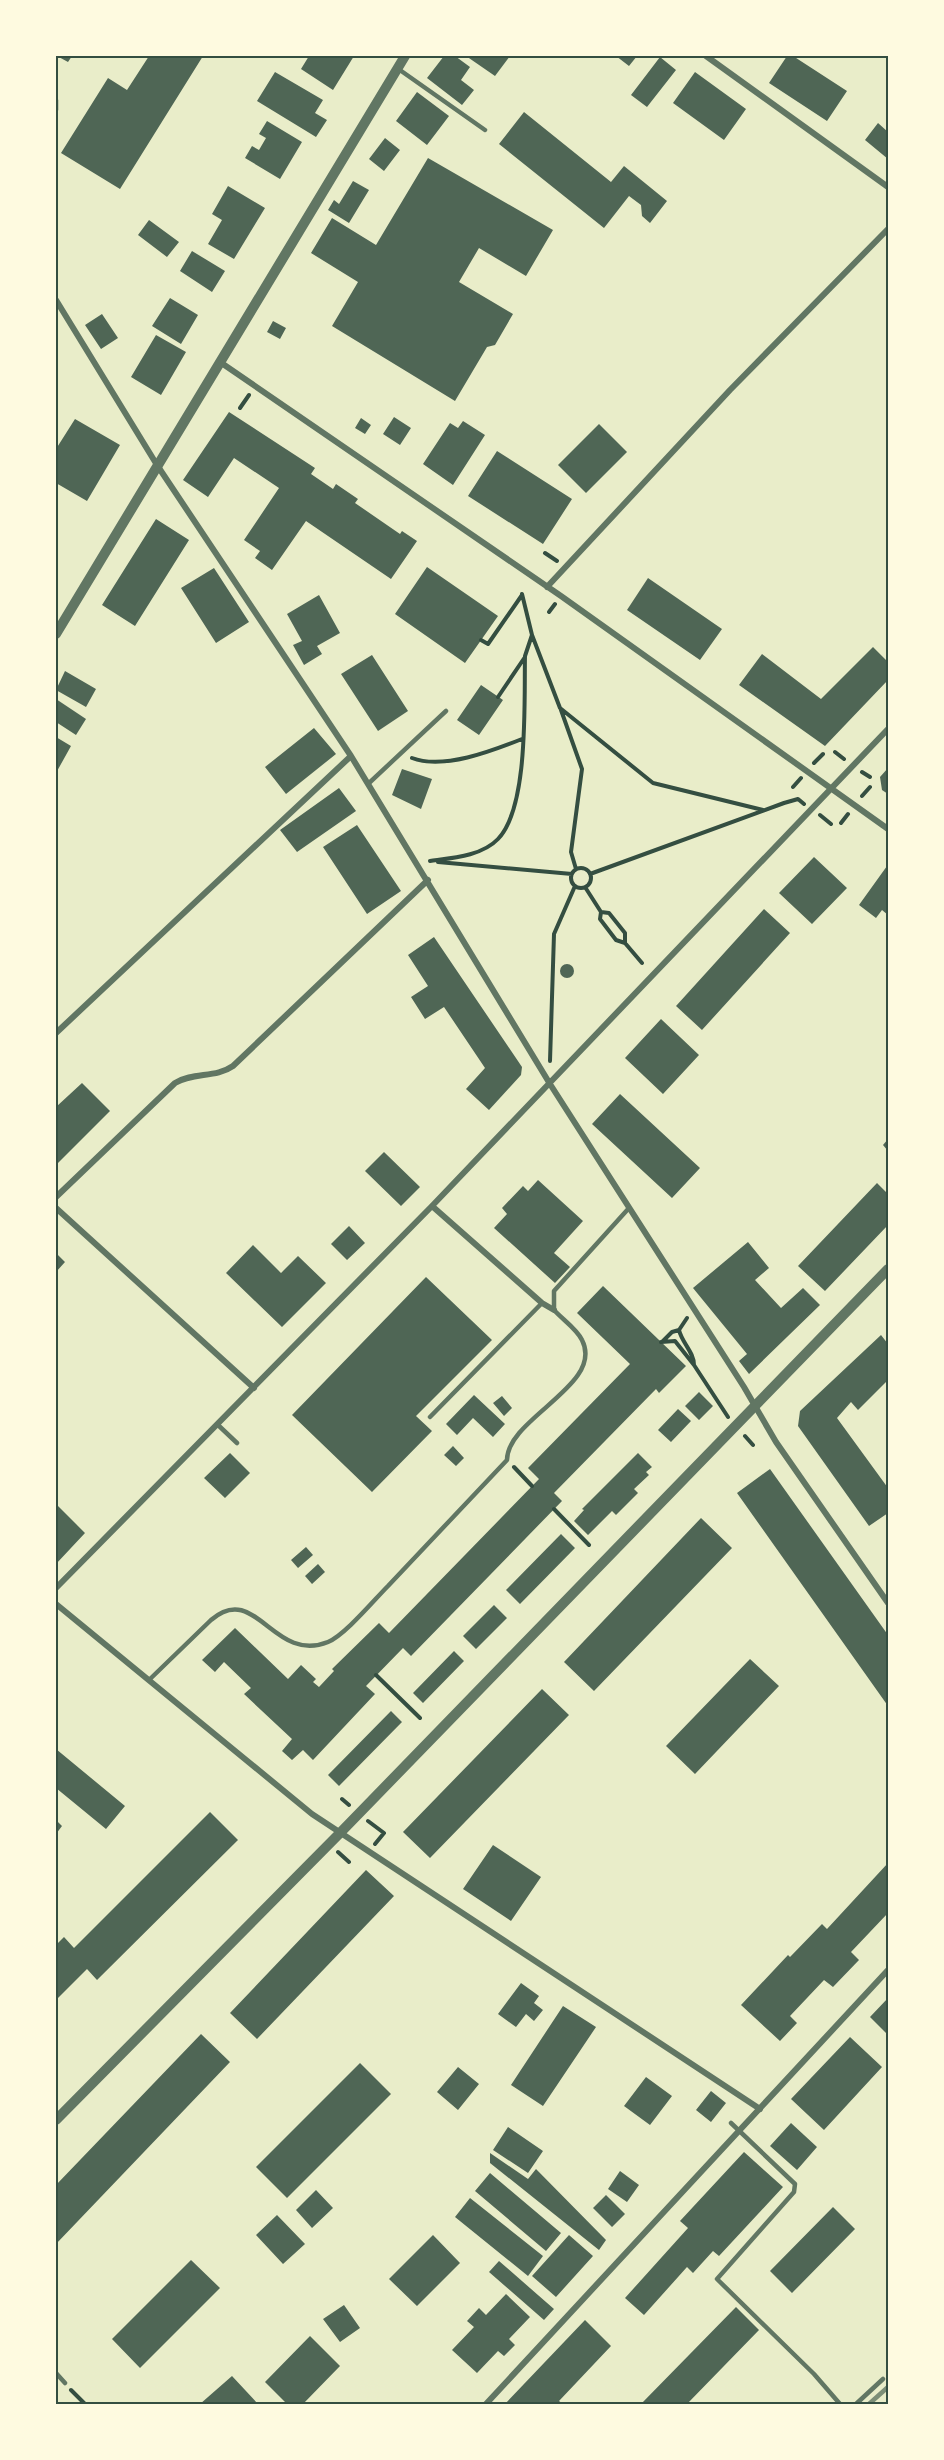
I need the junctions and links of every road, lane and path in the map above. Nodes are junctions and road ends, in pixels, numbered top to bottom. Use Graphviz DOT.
graph roads {
  1 [pos="405,56"];
  2 [pos="706,56"];
  3 [pos="397,68"];
  4 [pos="56,100"];
  5 [pos="56,111"];
  6 [pos="485,130"];
  7 [pos="888,187"];
  8 [pos="888,229"];
  9 [pos="56,300"];
  10 [pos="219,362"];
  11 [pos="157,465"];
  12 [pos="547,586"];
  13 [pos="56,634"];
  14 [pos="532,634"];
  15 [pos="482,640"];
  16 [pos="525,656"];
  17 [pos="498,697"];
  18 [pos="560,708"];
  19 [pos="447,711"];
  20 [pos="888,729"];
  21 [pos="522,739"];
  22 [pos="400,754"];
  23 [pos="351,756"];
  24 [pos="368,784"];
  25 [pos="832,788"];
  26 [pos="798,799"];
  27 [pos="763,810"];
  28 [pos="888,829"];
  29 [pos="430,861"];
  30 [pos="420,866"];
  31 [pos="576,869"];
  32 [pos="572,873"];
  33 [pos="590,873"];
  34 [pos="428,879"];
  35 [pos="575,886"];
  36 [pos="585,887"];
  37 [pos="601,912"];
  38 [pos="625,943"];
  39 [pos="642,963"];
  40 [pos="56,1033"];
  41 [pos="551,1061"];
  42 [pos="550,1084"];
  43 [pos="56,1197"];
  44 [pos="432,1206"];
  45 [pos="56,1208"];
  46 [pos="630,1208"];
  47 [pos="888,1269"];
  48 [pos="542,1303"];
  49 [pos="554,1310"];
  50 [pos="695,1311"];
  51 [pos="679,1330"];
  52 [pos="694,1365"];
  53 [pos="255,1388"];
  54 [pos="757,1407"];
  55 [pos="721,1409"];
  56 [pos="430,1416"];
  57 [pos="218,1425"];
  58 [pos="237,1443"];
  59 [pos="507,1460"];
  60 [pos="532,1486"];
  61 [pos="554,1509"];
  62 [pos="589,1545"];
  63 [pos="56,1588"];
  64 [pos="888,1603"];
  65 [pos="56,1604"];
  66 [pos="376,1675"];
  67 [pos="150,1680"];
  68 [pos="420,1718"];
  69 [pos="340,1833"];
  70 [pos="888,1970"];
  71 [pos="760,2109"];
  72 [pos="56,2120"];
  73 [pos="731,2123"];
  74 [pos="740,2132"];
  75 [pos="56,2373"];
  76 [pos="883,2379"];
  77 [pos="64,2383"];
  78 [pos="86,2404"];
  79 [pos="486,2404"];
  80 [pos="840,2404"];
  81 [pos="856,2404"];
  1 -- 3 [label="street"];
  2 -- 7 [label="street"];
  3 -- 6 [label="lane"];
  3 -- 10 [label="street"];
  4 -- 5 [label="lane"];
  8 -- 12 [label="street"];
  9 -- 11 [label="street"];
  10 -- 11 [label="street"];
  10 -- 12 [label="street"];
  11 -- 13 [label="street"];
  11 -- 23 [label="street"];
  12 -- 25 [label="street"];
  14 -- 15 [label="path"];
  14 -- 16 [label="path"];
  14 -- 18 [label="path"];
  16 -- 17 [label="path"];
  16 -- 21 [label="path"];
  18 -- 27 [label="path"];
  18 -- 31 [label="path"];
  19 -- 22 [label="lane"];
  20 -- 25 [label="street"];
  21 -- 22 [label="path"];
  21 -- 29 [label="path"];
  22 -- 24 [label="lane"];
  23 -- 24 [label="street"];
  23 -- 40 [label="street"];
  24 -- 30 [label="street"];
  25 -- 28 [label="street"];
  25 -- 42 [label="street"];
  26 -- 27 [label="path"];
  27 -- 33 [label="path"];
  29 -- 30 [label="path"];
  29 -- 32 [label="path"];
  30 -- 34 [label="street"];
  31 -- 32 [label="path"];
  31 -- 33 [label="path"];
  32 -- 35 [label="path"];
  33 -- 36 [label="path"];
  34 -- 42 [label="street"];
  34 -- 43 [label="street"];
  35 -- 36 [label="path"];
  35 -- 41 [label="path"];
  36 -- 37 [label="path"];
  37 -- 38 [label="path"];
  37 -- 38 [label="path"];
  38 -- 39 [label="path"];
  42 -- 44 [label="street"];
  42 -- 46 [label="street"];
  44 -- 48 [label="street"];
  44 -- 53 [label="street"];
  45 -- 53 [label="street"];
  46 -- 49 [label="lane"];
  46 -- 50 [label="street"];
  47 -- 54 [label="street"];
  48 -- 49 [label="street"];
  48 -- 56 [label="lane"];
  49 -- 59 [label="lane"];
  50 -- 51 [label="path"];
  50 -- 54 [label="street"];
  51 -- 52 [label="path"];
  51 -- 52 [label="path"];
  52 -- 55 [label="path"];
  53 -- 57 [label="street"];
  54 -- 64 [label="street"];
  54 -- 69 [label="street"];
  57 -- 58 [label="lane"];
  57 -- 63 [label="street"];
  59 -- 60 [label="path"];
  59 -- 67 [label="lane"];
  61 -- 62 [label="path"];
  65 -- 67 [label="street"];
  66 -- 68 [label="path"];
  67 -- 69 [label="street"];
  69 -- 71 [label="street"];
  69 -- 72 [label="street"];
  70 -- 71 [label="street"];
  71 -- 74 [label="street"];
  73 -- 74 [label="lane"];
  74 -- 79 [label="street"];
  74 -- 80 [label="lane"];
  75 -- 77 [label="lane"];
  76 -- 81 [label="lane"];
  77 -- 78 [label="path"];
}
